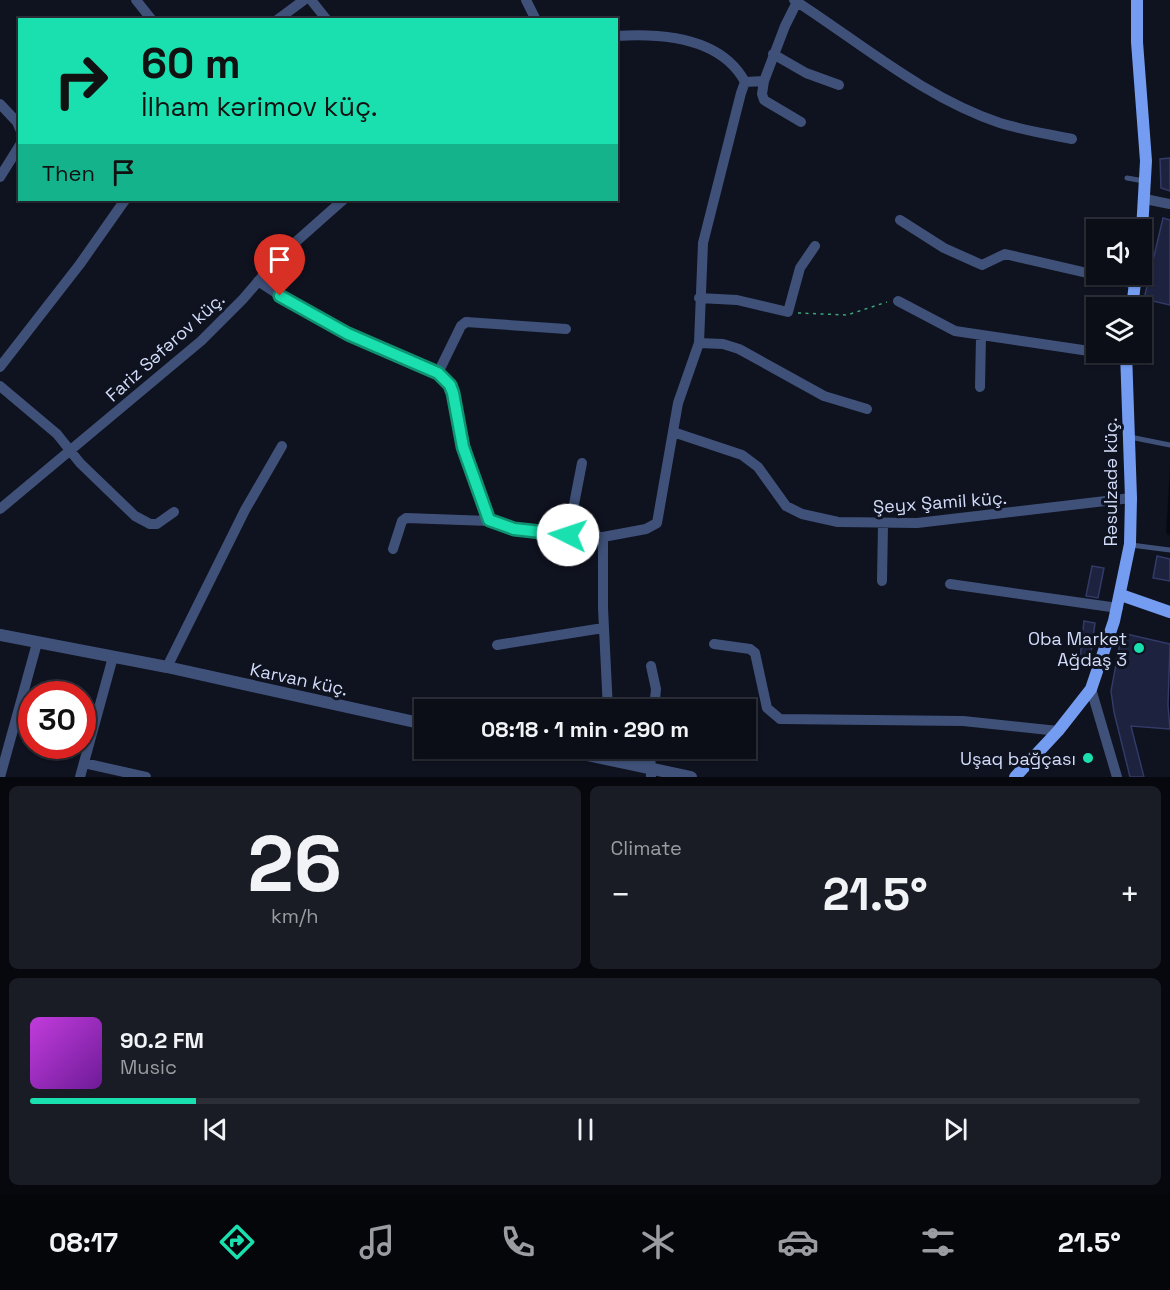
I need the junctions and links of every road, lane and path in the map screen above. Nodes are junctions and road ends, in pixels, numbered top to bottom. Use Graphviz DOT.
graph roads {
  1 [pos="136,0"];
  2 [pos="304,0"];
  3 [pos="311,0"];
  4 [pos="526,0"];
  5 [pos="1137,0"];
  6 [pos="797,1"];
  7 [pos="150,18"];
  8 [pos="280,18"];
  9 [pos="325,18"];
  10 [pos="535,18"];
  11 [pos="618,36"];
  12 [pos="773,54"];
  13 [pos="764,81"];
  14 [pos="745,82"];
  15 [pos="838,86"];
  16 [pos="0,104"];
  17 [pos="801,122"];
  18 [pos="18,124"];
  19 [pos="1072,139"];
  20 [pos="18,148"];
  21 [pos="0,177"];
  22 [pos="1127,178"];
  23 [pos="1146,182"];
  24 [pos="1145,199"];
  25 [pos="124,201"];
  26 [pos="342,201"];
  27 [pos="1170,204"];
  28 [pos="1143,219"];
  29 [pos="900,220"];
  30 [pos="815,246"];
  31 [pos="1086,270"];
  32 [pos="258,281"];
  33 [pos="699,298"];
  34 [pos="898,301"];
  35 [pos="788,312"];
  36 [pos="567,330"];
  37 [pos="981,336"];
  38 [pos="699,343"];
  39 [pos="1086,350"];
  40 [pos="1126,363"];
  41 [pos="0,367"];
  42 [pos="438,373"];
  43 [pos="0,386"];
  44 [pos="980,387"];
  45 [pos="867,409"];
  46 [pos="673,432"];
  47 [pos="1129,436"];
  48 [pos="1170,445"];
  49 [pos="282,446"];
  50 [pos="70,451"];
  51 [pos="582,463"];
  52 [pos="1131,498"];
  53 [pos="0,509"];
  54 [pos="174,512"];
  55 [pos="489,520"];
  56 [pos="883,524"];
  57 [pos="568,535"];
  58 [pos="603,537"];
  59 [pos="1130,544"];
  60 [pos="393,549"];
  61 [pos="1170,550"];
  62 [pos="882,580"];
  63 [pos="950,584"];
  64 [pos="1121,596"];
  65 [pos="1118,608"];
  66 [pos="1170,612"];
  67 [pos="603,628"];
  68 [pos="0,635"];
  69 [pos="37,643"];
  70 [pos="714,644"];
  71 [pos="497,645"];
  72 [pos="113,657"];
  73 [pos="651,666"];
  74 [pos="167,667"];
  75 [pos="1091,689"];
  76 [pos="607,699"];
  77 [pos="655,699"];
  78 [pos="414,722"];
  79 [pos="1058,730"];
  80 [pos="621,759"];
  81 [pos="84,762"];
  82 [pos="651,772"];
  83 [pos="0,777"];
  84 [pos="80,777"];
  85 [pos="146,777"];
  86 [pos="691,777"];
  87 [pos="1015,777"];
  88 [pos="1118,777"];
  1 -- 7 [label="street"];
  2 -- 8 [label="street"];
  3 -- 9 [label="street"];
  4 -- 10 [label="street"];
  5 -- 23 [label="main road"];
  6 -- 12 [label="street"];
  6 -- 19 [label="street"];
  11 -- 14 [label="street"];
  12 -- 13 [label="street"];
  12 -- 15 [label="street"];
  13 -- 14 [label="street"];
  13 -- 17 [label="street"];
  14 -- 33 [label="street"];
  16 -- 18 [label="street"];
  20 -- 21 [label="street"];
  22 -- 23 [label="lane"];
  23 -- 24 [label="main road"];
  24 -- 27 [label="street"];
  24 -- 28 [label="main road"];
  25 -- 41 [label="street"];
  26 -- 32 [label="street, Fariz Səfərov küç."];
  29 -- 31 [label="street"];
  30 -- 35 [label="street"];
  32 -- 42 [label="street"];
  32 -- 50 [label="street, Fariz Səfərov küç."];
  33 -- 35 [label="street"];
  33 -- 38 [label="street"];
  34 -- 35 [label="path"];
  34 -- 37 [label="street"];
  36 -- 42 [label="street"];
  37 -- 39 [label="street"];
  37 -- 44 [label="street"];
  38 -- 45 [label="street"];
  38 -- 46 [label="street"];
  40 -- 47 [label="main road, Rəsulzadə küç."];
  42 -- 55 [label="street"];
  43 -- 50 [label="street"];
  46 -- 56 [label="street, Şeyx Şamil küç."];
  46 -- 58 [label="street"];
  47 -- 48 [label="lane"];
  47 -- 52 [label="main road, Rəsulzadə küç."];
  49 -- 74 [label="street"];
  50 -- 53 [label="street, Fariz Səfərov küç."];
  50 -- 54 [label="street"];
  51 -- 57 [label="street"];
  52 -- 56 [label="street, Şeyx Şamil küç."];
  52 -- 59 [label="main road, Rəsulzadə küç."];
  55 -- 57 [label="street"];
  55 -- 60 [label="street"];
  56 -- 62 [label="street"];
  57 -- 58 [label="street"];
  58 -- 67 [label="street"];
  59 -- 61 [label="lane"];
  59 -- 64 [label="main road, Rəsulzadə küç."];
  63 -- 65 [label="street"];
  64 -- 65 [label="main road, Rəsulzadə küç."];
  64 -- 66 [label="main road"];
  65 -- 75 [label="main road, Rəsulzadə küç."];
  67 -- 71 [label="street"];
  67 -- 76 [label="street"];
  68 -- 69 [label="street, Karvan küç."];
  69 -- 72 [label="street, Karvan küç."];
  69 -- 83 [label="street"];
  70 -- 79 [label="street"];
  72 -- 74 [label="street, Karvan küç."];
  72 -- 81 [label="street"];
  73 -- 77 [label="street"];
  74 -- 78 [label="street, Karvan küç."];
  75 -- 79 [label="main road"];
  75 -- 88 [label="street"];
  79 -- 87 [label="main road"];
  80 -- 82 [label="street"];
  81 -- 84 [label="street"];
  81 -- 85 [label="street"];
  82 -- 86 [label="street"];
}
